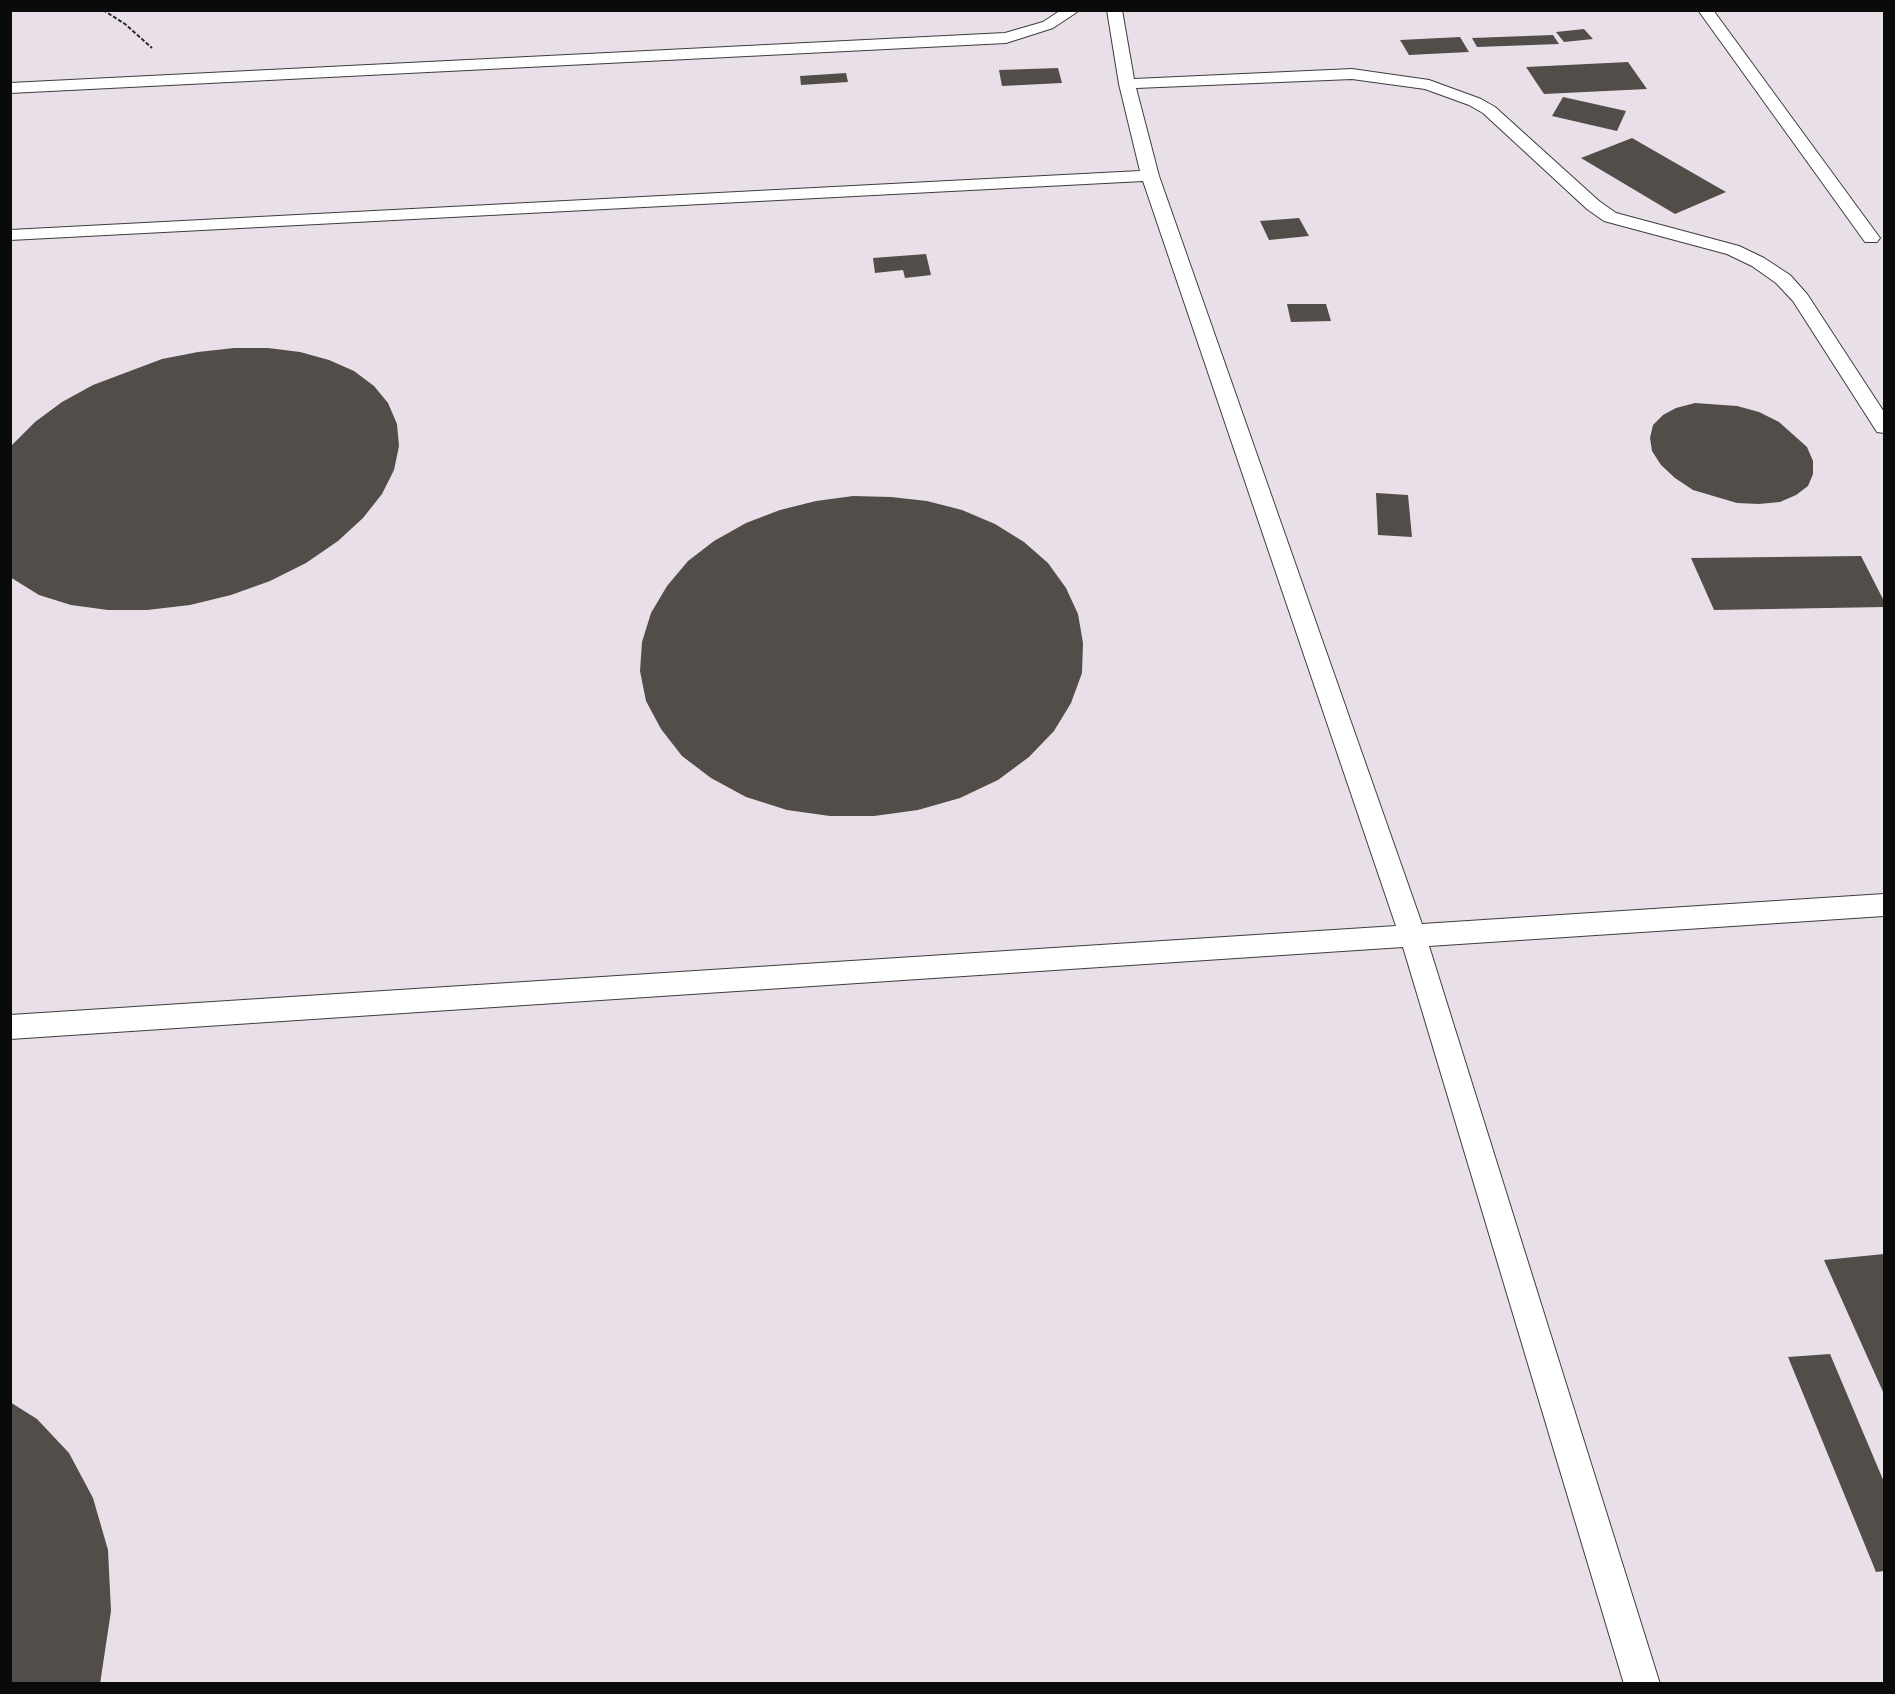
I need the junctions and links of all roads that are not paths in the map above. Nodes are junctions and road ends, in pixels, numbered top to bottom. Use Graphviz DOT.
graph roads {
  1 [pos="1072,10"];
  2 [pos="1114,10"];
  3 [pos="1705,10"];
  4 [pos="1126,84"];
  5 [pos="10,88"];
  6 [pos="1150,176"];
  7 [pos="10,235"];
  8 [pos="1870,238"];
  9 [pos="1884,427"];
  10 [pos="1884,906"];
  11 [pos="1413,936"];
  12 [pos="10,1027"];
  13 [pos="1642,1683"];
  1 -- 5 [label="lane"];
  2 -- 4 [label="lane"];
  3 -- 8 [label="lane"];
  4 -- 6 [label="lane"];
  4 -- 9 [label="lane"];
  6 -- 7 [label="lane"];
  6 -- 11 [label="lane"];
  10 -- 11 [label="lane"];
  11 -- 12 [label="lane"];
  11 -- 13 [label="lane"];
}
